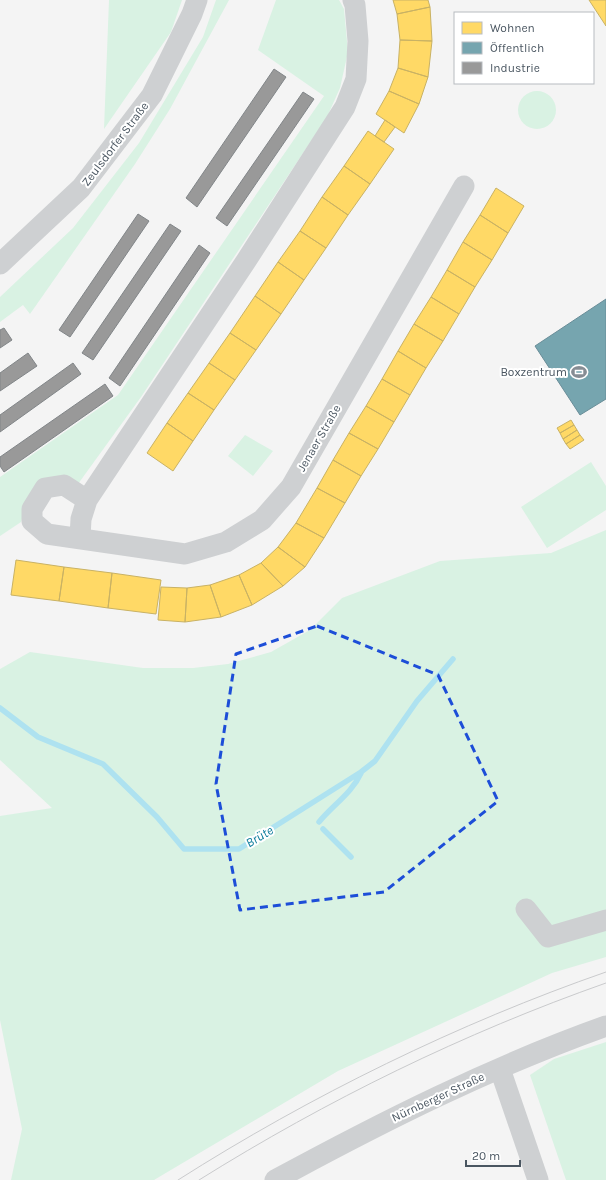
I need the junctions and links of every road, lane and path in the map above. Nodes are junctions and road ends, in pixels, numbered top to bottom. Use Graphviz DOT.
graph roads {
  1 [pos="197,0"];
  2 [pos="353,0"];
  3 [pos="464,186"];
  4 [pos="0,264"];
  5 [pos="87,500"];
  6 [pos="80,538"];
  7 [pos="526,909"];
  8 [pos="606,920"];
  9 [pos="606,1026"];
  10 [pos="500,1069"];
  11 [pos="274,1180"];
  12 [pos="538,1180"];
  1 -- 4 [label="street, Zeulsdorfer Straße"];
  2 -- 5 [label="street"];
  3 -- 6 [label="street, Jenaer Straße"];
  5 -- 6 [label="street"];
  5 -- 6 [label="street, Jenaer Straße"];
  7 -- 8 [label="street"];
  9 -- 10 [label="street, Nürnberger Straße"];
  10 -- 11 [label="street, Nürnberger Straße"];
  10 -- 12 [label="street"];
}
